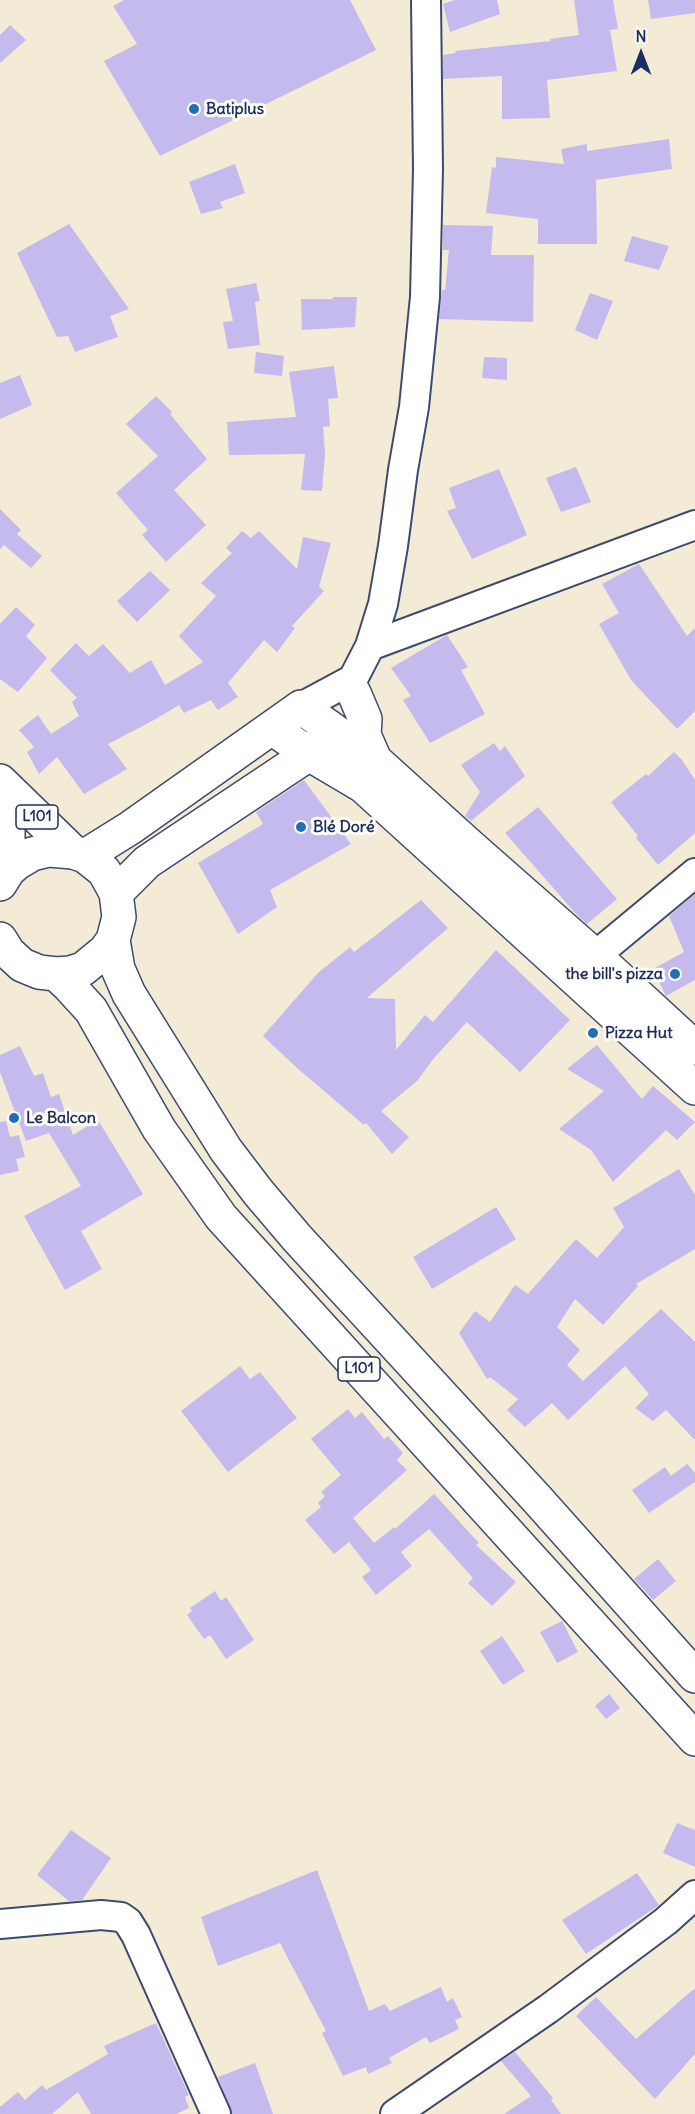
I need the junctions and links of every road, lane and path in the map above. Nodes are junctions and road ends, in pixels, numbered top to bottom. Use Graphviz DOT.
graph roads {
  1 [pos="426,0"];
  2 [pos="695,525"];
  3 [pos="370,646"];
  4 [pos="353,686"];
  5 [pos="302,707"];
  6 [pos="272,728"];
  7 [pos="331,730"];
  8 [pos="309,754"];
  9 [pos="375,759"];
  10 [pos="0,782"];
  11 [pos="0,797"];
  12 [pos="79,854"];
  13 [pos="695,873"];
  14 [pos="4,878"];
  15 [pos="116,893"];
  16 [pos="0,939"];
  17 [pos="113,939"];
  18 [pos="595,956"];
  19 [pos="48,973"];
  20 [pos="0,981"];
  21 [pos="695,1048"];
  22 [pos="695,1088"];
  23 [pos="695,1676"];
  24 [pos="695,1739"];
  25 [pos="695,1895"];
  26 [pos="0,1924"];
  27 [pos="216,2114"];
  28 [pos="395,2114"];
  1 -- 3 [label="street"];
  2 -- 3 [label="street"];
  3 -- 4 [label="street"];
  4 -- 5 [label="street"];
  4 -- 7 [label="street"];
  4 -- 9 [label="main road"];
  5 -- 6 [label="main road"];
  5 -- 7 [label="main road"];
  6 -- 8 [label="main road"];
  6 -- 12 [label="main road"];
  7 -- 8 [label="main road"];
  7 -- 9 [label="main road"];
  8 -- 15 [label="main road"];
  8 -- 22 [label="main road"];
  9 -- 18 [label="main road"];
  10 -- 12 [label="main road, L101"];
  11 -- 14 [label="main road, L101"];
  12 -- 14 [label="main road"];
  12 -- 15 [label="main road"];
  13 -- 18 [label="street"];
  15 -- 17 [label="main road"];
  16 -- 19 [label="main road"];
  17 -- 19 [label="main road"];
  17 -- 23 [label="main road, L101"];
  18 -- 21 [label="main road"];
  19 -- 20 [label="main road"];
  19 -- 24 [label="main road, L101"];
  25 -- 28 [label="street"];
  26 -- 27 [label="street"];
}
